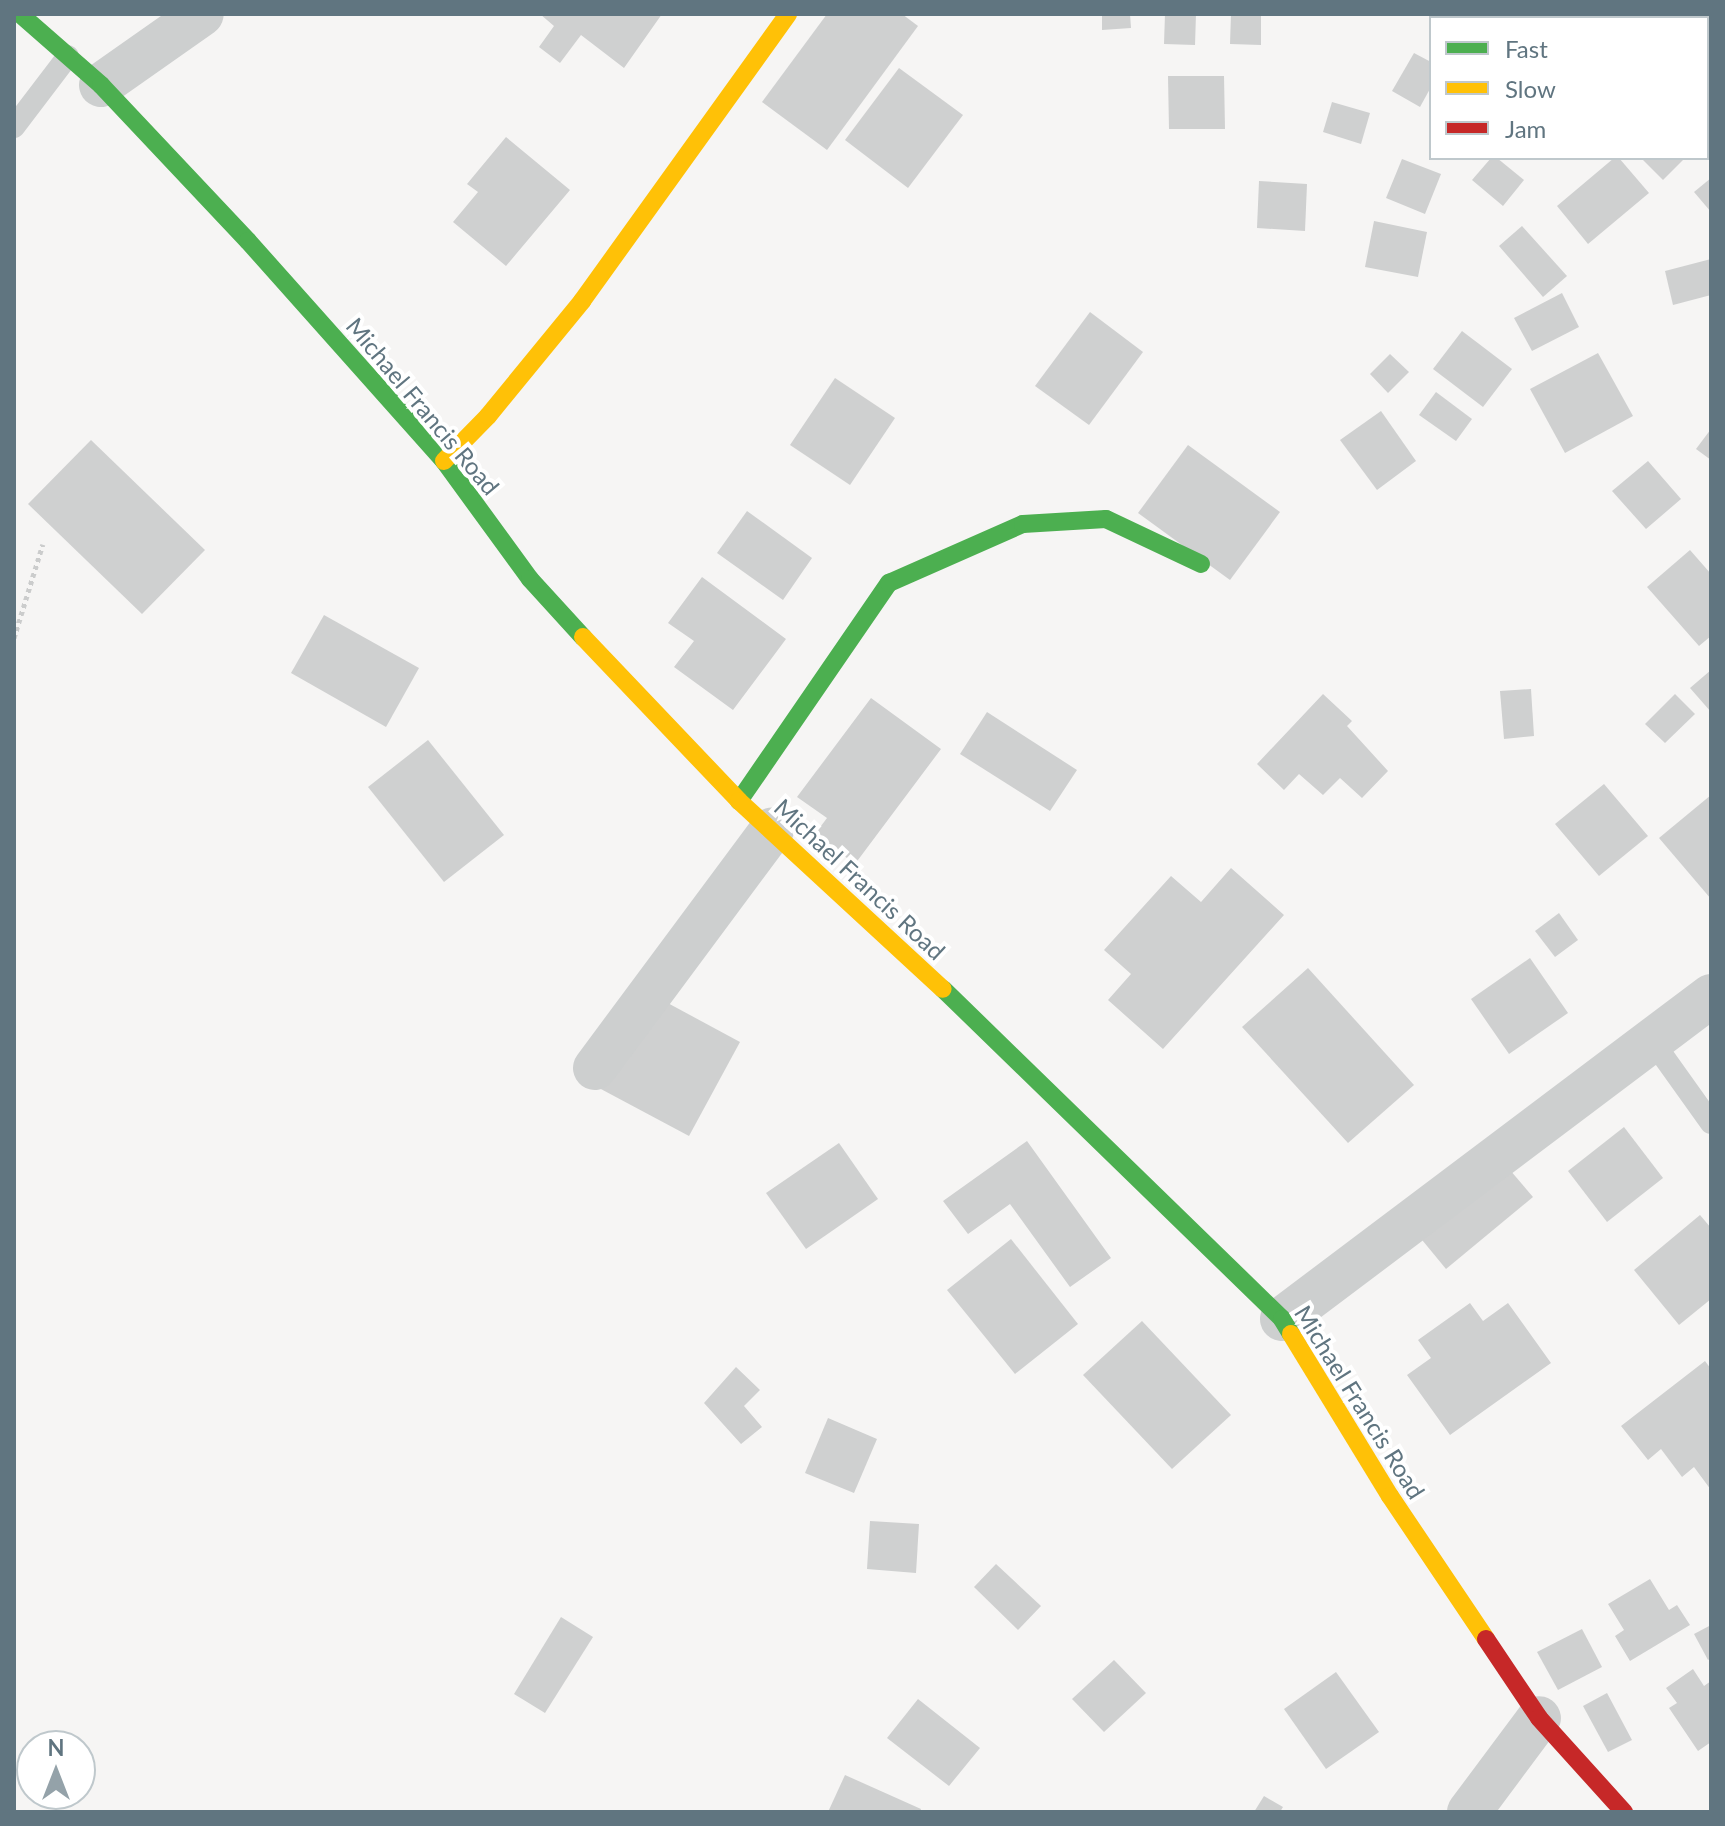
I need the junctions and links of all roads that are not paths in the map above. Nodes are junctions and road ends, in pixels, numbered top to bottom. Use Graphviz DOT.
graph roads {
  1 [pos="20,14"];
  2 [pos="202,14"];
  3 [pos="788,14"];
  4 [pos="68,56"];
  5 [pos="101,85"];
  6 [pos="14,127"];
  7 [pos="444,461"];
  8 [pos="1201,564"];
  9 [pos="739,801"];
  10 [pos="772,830"];
  11 [pos="1711,996"];
  12 [pos="1651,1039"];
  13 [pos="595,1068"];
  14 [pos="1711,1123"];
  15 [pos="1282,1319"];
  16 [pos="1539,1718"];
  17 [pos="1469,1812"];
  18 [pos="1624,1812"];
  1 -- 4 [label="street, Michael Francis Road"];
  2 -- 5 [label="street"];
  3 -- 7 [label="street"];
  4 -- 5 [label="street, Michael Francis Road"];
  4 -- 6 [label="lane"];
  5 -- 7 [label="street, Michael Francis Road"];
  7 -- 9 [label="street, Michael Francis Road"];
  8 -- 9 [label="street"];
  9 -- 10 [label="street, Michael Francis Road"];
  10 -- 13 [label="street"];
  10 -- 15 [label="street, Michael Francis Road"];
  11 -- 12 [label="street"];
  12 -- 14 [label="lane"];
  12 -- 15 [label="street"];
  15 -- 16 [label="street, Michael Francis Road"];
  16 -- 17 [label="street"];
  16 -- 18 [label="street, Michael Francis Road"];
}
